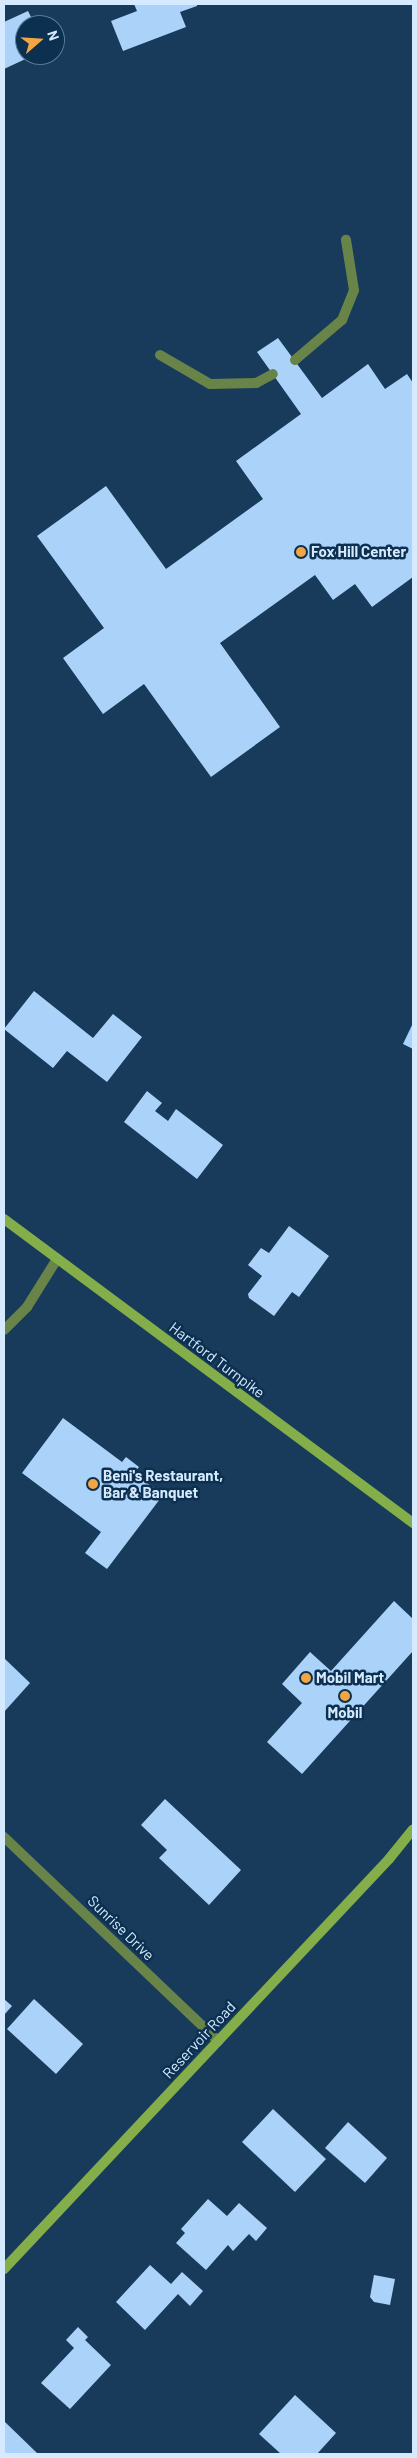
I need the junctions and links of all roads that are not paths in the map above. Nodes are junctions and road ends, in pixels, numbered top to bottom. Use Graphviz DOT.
graph roads {
  1 [pos="346,240"];
  2 [pos="160,354"];
  3 [pos="295,360"];
  4 [pos="274,374"];
  5 [pos="4,1219"];
  6 [pos="57,1259"];
  7 [pos="4,1330"];
  8 [pos="413,1524"];
  9 [pos="413,1829"];
  10 [pos="4,1837"];
  11 [pos="218,2041"];
  12 [pos="4,2269"];
  1 -- 3 [label="street"];
  2 -- 4 [label="street"];
  5 -- 6 [label="main road, Hartford Turnpike"];
  6 -- 7 [label="street"];
  6 -- 8 [label="main road, Hartford Turnpike"];
  9 -- 11 [label="main road, Reservoir Road"];
  10 -- 11 [label="street, Sunrise Drive"];
  11 -- 12 [label="main road, Reservoir Road"];
}
